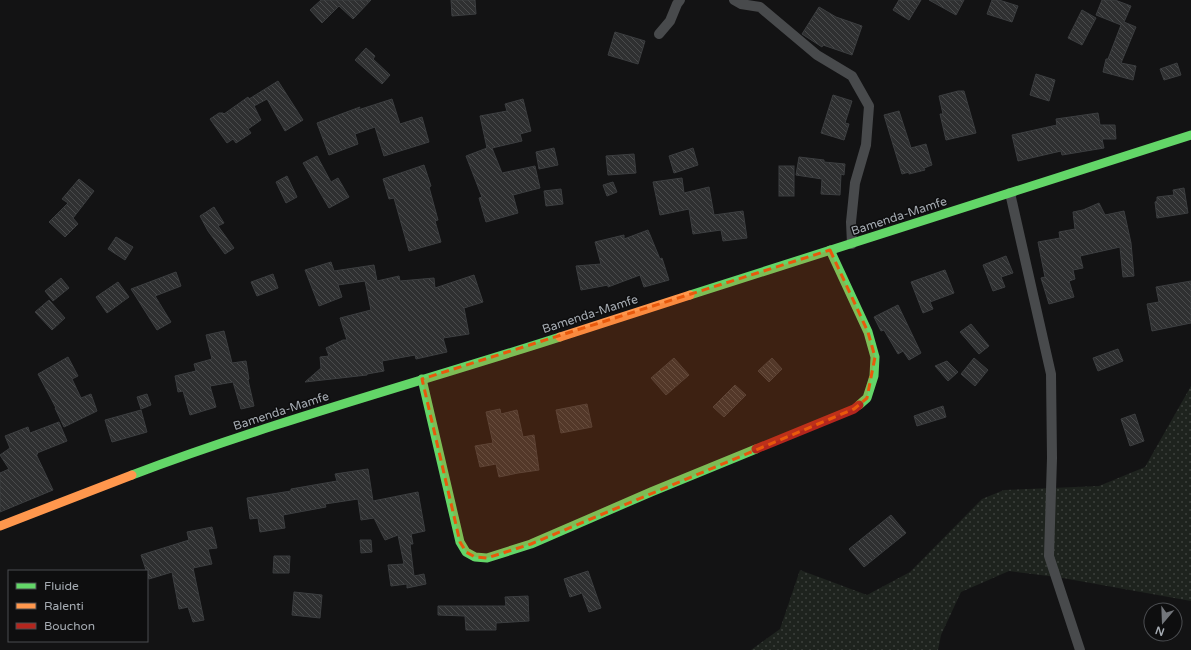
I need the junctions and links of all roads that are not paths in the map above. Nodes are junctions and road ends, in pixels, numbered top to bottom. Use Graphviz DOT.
graph roads {
  1 [pos="680,0"];
  2 [pos="734,0"];
  3 [pos="659,34"];
  4 [pos="1191,135"];
  5 [pos="1010,193"];
  6 [pos="852,244"];
  7 [pos="830,250"];
  8 [pos="422,379"];
  9 [pos="0,526"];
  10 [pos="1080,650"];
  1 -- 3 [label="street"];
  2 -- 6 [label="street"];
  4 -- 5 [label="main road, Bamenda-Mamfe"];
  5 -- 6 [label="main road, Bamenda-Mamfe"];
  5 -- 10 [label="street"];
  6 -- 7 [label="main road, Bamenda-Mamfe"];
  7 -- 8 [label="main road, Bamenda-Mamfe"];
  7 -- 8 [label="main road"];
  8 -- 9 [label="main road, Bamenda-Mamfe"];
}
